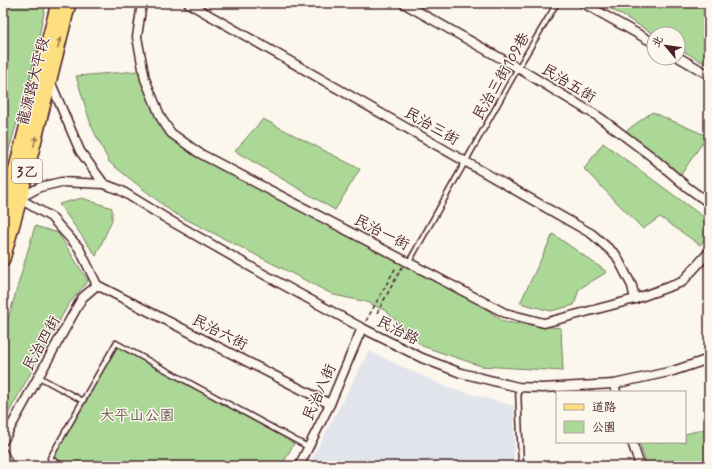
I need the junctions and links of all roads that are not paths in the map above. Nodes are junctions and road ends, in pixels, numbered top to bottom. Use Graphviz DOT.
graph roads {
  1 [pos="58,3"];
  2 [pos="69,3"];
  3 [pos="142,3"];
  4 [pos="188,3"];
  5 [pos="402,3"];
  6 [pos="557,3"];
  7 [pos="583,3"];
  8 [pos="646,38"];
  9 [pos="686,62"];
  10 [pos="518,68"];
  11 [pos="709,75"];
  12 [pos="45,79"];
  13 [pos="466,161"];
  14 [pos="104,184"];
  15 [pos="15,197"];
  16 [pos="709,203"];
  17 [pos="3,218"];
  18 [pos="709,252"];
  19 [pos="3,260"];
  20 [pos="410,262"];
  21 [pos="97,285"];
  22 [pos="635,299"];
  23 [pos="362,328"];
  24 [pos="709,359"];
  25 [pos="38,377"];
  26 [pos="518,387"];
  27 [pos="615,388"];
  28 [pos="83,401"];
  29 [pos="330,404"];
  30 [pos="3,440"];
  31 [pos="632,443"];
  32 [pos="308,447"];
  33 [pos="3,453"];
  34 [pos="9,466"];
  35 [pos="62,466"];
  36 [pos="299,466"];
  37 [pos="521,466"];
  38 [pos="640,466"];
  1 -- 12 [label="main road, 龍源路大平段 / 3乙"];
  12 -- 2 [label="main road, 龍源路大平段 / 3乙, one-way"];
  3 -- 20 [label="street, 民治一街"];
  4 -- 13 [label="street, 民治三街"];
  5 -- 10 [label="street, 民治五街"];
  6 -- 10 [label="lane, 民治三街109巷"];
  7 -- 8 [label="street"];
  9 -- 11 [label="street"];
  10 -- 13 [label="lane, 民治三街109巷"];
  10 -- 16 [label="street, 民治五街"];
  12 -- 14 [label="street"];
  12 -- 15 [label="main road, 龍源路大平段 / 3乙"];
  13 -- 20 [label="lane, 民治三街109巷"];
  13 -- 22 [label="street, 民治三街"];
  14 -- 15 [label="street"];
  14 -- 23 [label="street, 民治路"];
  15 -- 17 [label="main road, 龍源路大平段 / 3乙"];
  15 -- 19 [label="main road, 龍源路大平段 / 3乙"];
  15 -- 21 [label="street"];
  18 -- 22 [label="street, 民治一街"];
  20 -- 22 [label="street, 民治一街"];
  21 -- 25 [label="street, 民治四街"];
  21 -- 29 [label="street, 民治六街"];
  23 -- 26 [label="street, 民治路"];
  23 -- 29 [label="street, 民治八街"];
  24 -- 27 [label="street, 民治路"];
  25 -- 28 [label="lane"];
  25 -- 30 [label="street, 民治四街"];
  26 -- 27 [label="street, 民治路"];
  26 -- 37 [label="lane"];
  28 -- 32 [label="lane"];
  28 -- 35 [label="lane"];
  29 -- 32 [label="street, 民治八街"];
  31 -- 38 [label="street"];
  32 -- 36 [label="street, 民治八街"];
  33 -- 34 [label="street"];
}
